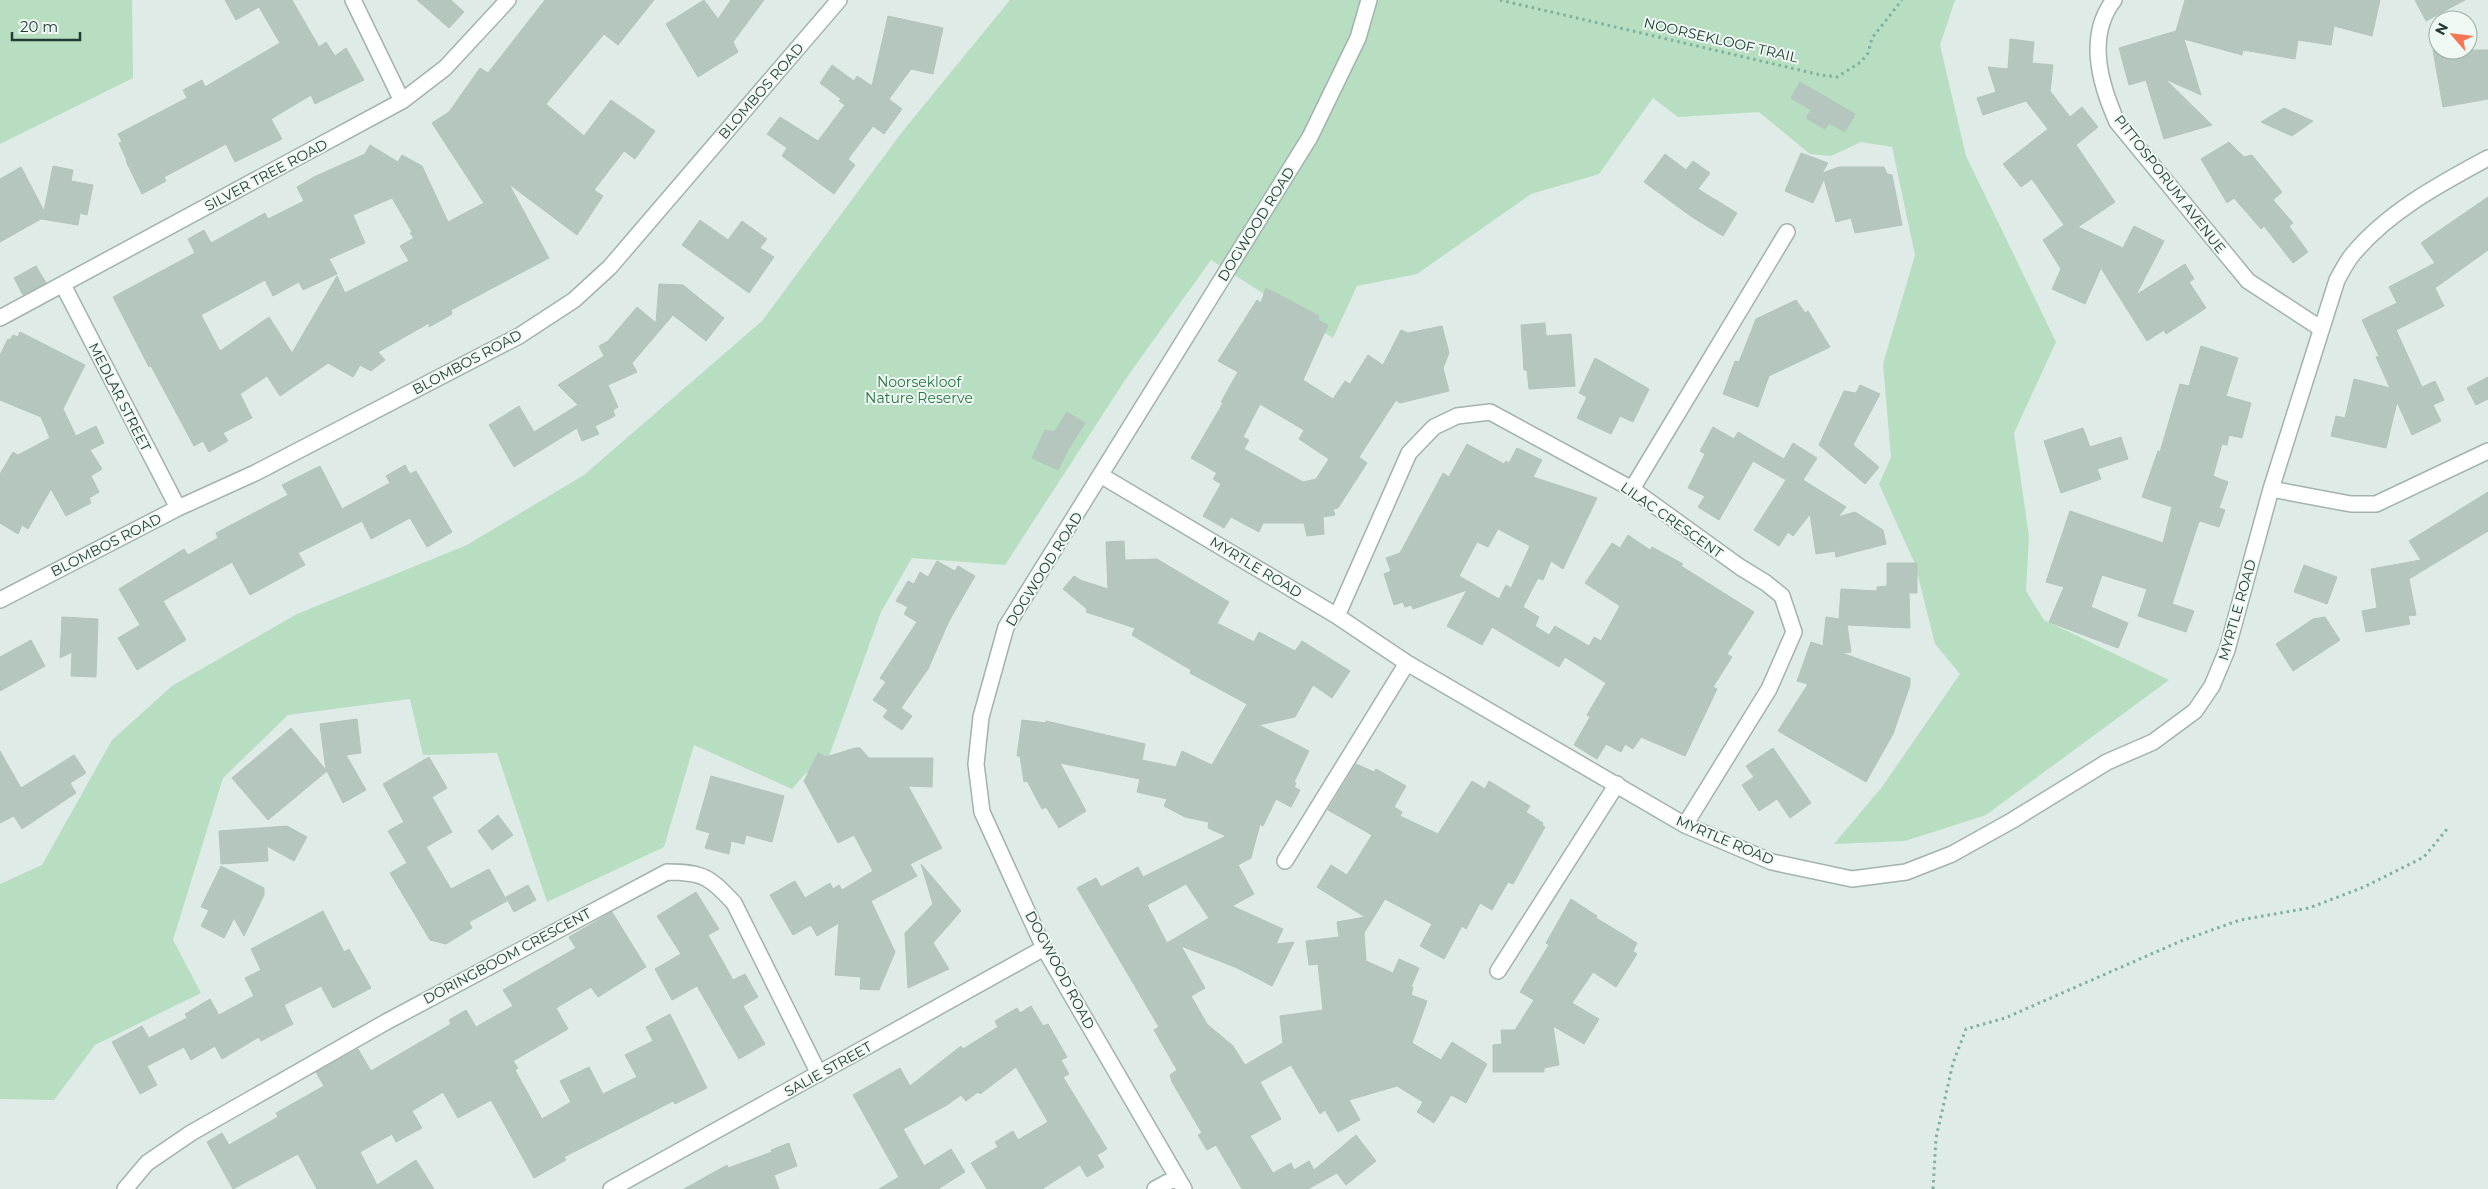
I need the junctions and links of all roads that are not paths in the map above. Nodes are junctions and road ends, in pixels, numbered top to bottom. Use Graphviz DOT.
graph roads {
  1 [pos="352,0"];
  2 [pos="508,0"];
  3 [pos="839,0"];
  4 [pos="1369,0"];
  5 [pos="2114,0"];
  6 [pos="402,101"];
  7 [pos="2488,158"];
  8 [pos="1787,232"];
  9 [pos="63,285"];
  10 [pos="0,318"];
  11 [pos="2320,328"];
  12 [pos="2488,451"];
  13 [pos="1102,476"];
  14 [pos="1632,489"];
  15 [pos="2271,489"];
  16 [pos="178,508"];
  17 [pos="0,600"];
  18 [pos="1337,616"];
  19 [pos="1407,663"];
  20 [pos="1617,784"];
  21 [pos="1685,825"];
  22 [pos="1285,861"];
  23 [pos="1044,948"];
  24 [pos="1498,971"];
  25 [pos="819,1074"];
  26 [pos="1181,1183"];
  27 [pos="125,1189"];
  28 [pos="610,1189"];
  29 [pos="1155,1189"];
  1 -- 6 [label="street"];
  2 -- 6 [label="street, SILVER TREE ROAD"];
  3 -- 16 [label="street, BLOMBOS ROAD"];
  4 -- 13 [label="street, DOGWOOD ROAD"];
  5 -- 11 [label="street, PITTOSPORUM AVENUE"];
  6 -- 9 [label="street, SILVER TREE ROAD"];
  7 -- 11 [label="street, MYRTLE ROAD"];
  8 -- 14 [label="street"];
  9 -- 10 [label="street, SILVER TREE ROAD"];
  9 -- 16 [label="street, MEDLAR STREET"];
  11 -- 15 [label="street, MYRTLE ROAD"];
  12 -- 15 [label="street"];
  13 -- 18 [label="street, MYRTLE ROAD"];
  13 -- 23 [label="street, DOGWOOD ROAD"];
  14 -- 18 [label="street, LILAC CRESCENT"];
  14 -- 21 [label="street, LILAC CRESCENT"];
  15 -- 21 [label="street, MYRTLE ROAD"];
  16 -- 17 [label="street, BLOMBOS ROAD"];
  18 -- 19 [label="street, MYRTLE ROAD"];
  19 -- 20 [label="street, MYRTLE ROAD"];
  19 -- 22 [label="street"];
  20 -- 21 [label="street, MYRTLE ROAD"];
  20 -- 24 [label="street"];
  23 -- 25 [label="street, SALIE STREET"];
  23 -- 26 [label="street, DOGWOOD ROAD"];
  25 -- 27 [label="street, DORINGBOOM CRESCENT"];
  25 -- 28 [label="street, SALIE STREET"];
  26 -- 29 [label="street"];
}
